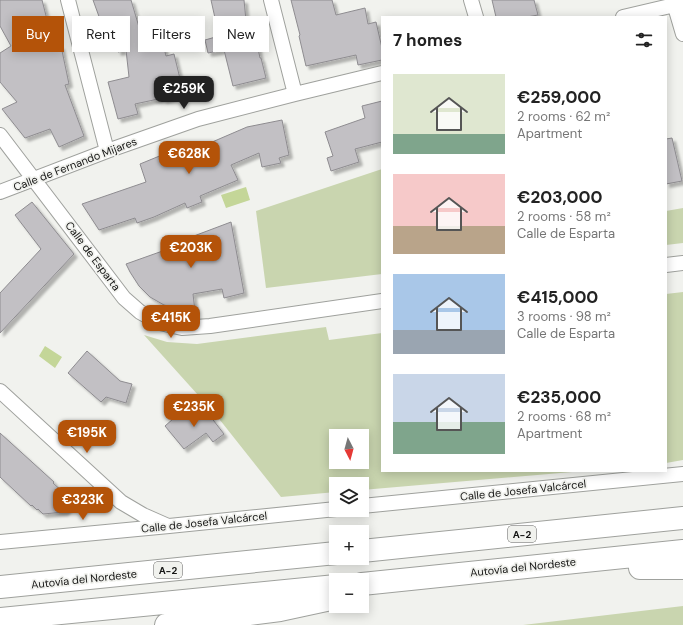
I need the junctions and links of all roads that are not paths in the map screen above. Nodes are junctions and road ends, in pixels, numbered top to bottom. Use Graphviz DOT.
graph roads {
  1 [pos="68,0"];
  2 [pos="271,0"];
  3 [pos="471,0"];
  4 [pos="677,3"];
  5 [pos="476,16"];
  6 [pos="627,16"];
  7 [pos="683,34"];
  8 [pos="381,73"];
  9 [pos="295,94"];
  10 [pos="0,136"];
  11 [pos="108,151"];
  12 [pos="34,180"];
  13 [pos="0,192"];
  14 [pos="683,262"];
  15 [pos="667,264"];
  16 [pos="381,301"];
  17 [pos="0,391"];
  18 [pos="683,474"];
  19 [pos="369,505"];
  20 [pos="329,510"];
  21 [pos="683,518"];
  22 [pos="168,526"];
  23 [pos="0,542"];
  24 [pos="369,550"];
  25 [pos="683,551"];
  26 [pos="329,554"];
  27 [pos="683,568"];
  28 [pos="487,571"];
  29 [pos="440,576"];
  30 [pos="369,583"];
  31 [pos="0,587"];
  32 [pos="329,587"];
  33 [pos="369,591"];
  34 [pos="329,600"];
  35 [pos="0,619"];
  36 [pos="166,625"];
  1 -- 11 [label="street"];
  2 -- 9 [label="street"];
  3 -- 5 [label="street"];
  4 -- 6 [label="street"];
  4 -- 7 [label="street"];
  8 -- 9 [label="street, Calle de Fernando Mijares"];
  9 -- 11 [label="street, Calle de Fernando Mijares"];
  10 -- 12 [label="street, Calle de Esparta"];
  11 -- 12 [label="street, Calle de Fernando Mijares"];
  12 -- 13 [label="street, Calle de Fernando Mijares"];
  12 -- 16 [label="street, Calle de Esparta"];
  14 -- 15 [label="street"];
  17 -- 22 [label="street"];
  18 -- 19 [label="street, Calle de Josefa Valcárcel"];
  20 -- 22 [label="street, Calle de Josefa Valcárcel"];
  21 -- 24 [label="highway, A-2"];
  22 -- 23 [label="street, Calle de Josefa Valcárcel"];
  25 -- 28 [label="highway, Autovía del Nordeste"];
  26 -- 31 [label="highway, Autovía del Nordeste / A-2"];
  27 -- 28 [label="highway"];
  28 -- 29 [label="highway, Autovía del Nordeste"];
  29 -- 30 [label="highway, Autovía del Nordeste"];
  29 -- 33 [label="highway"];
  32 -- 35 [label="highway"];
  34 -- 36 [label="highway"];
}
